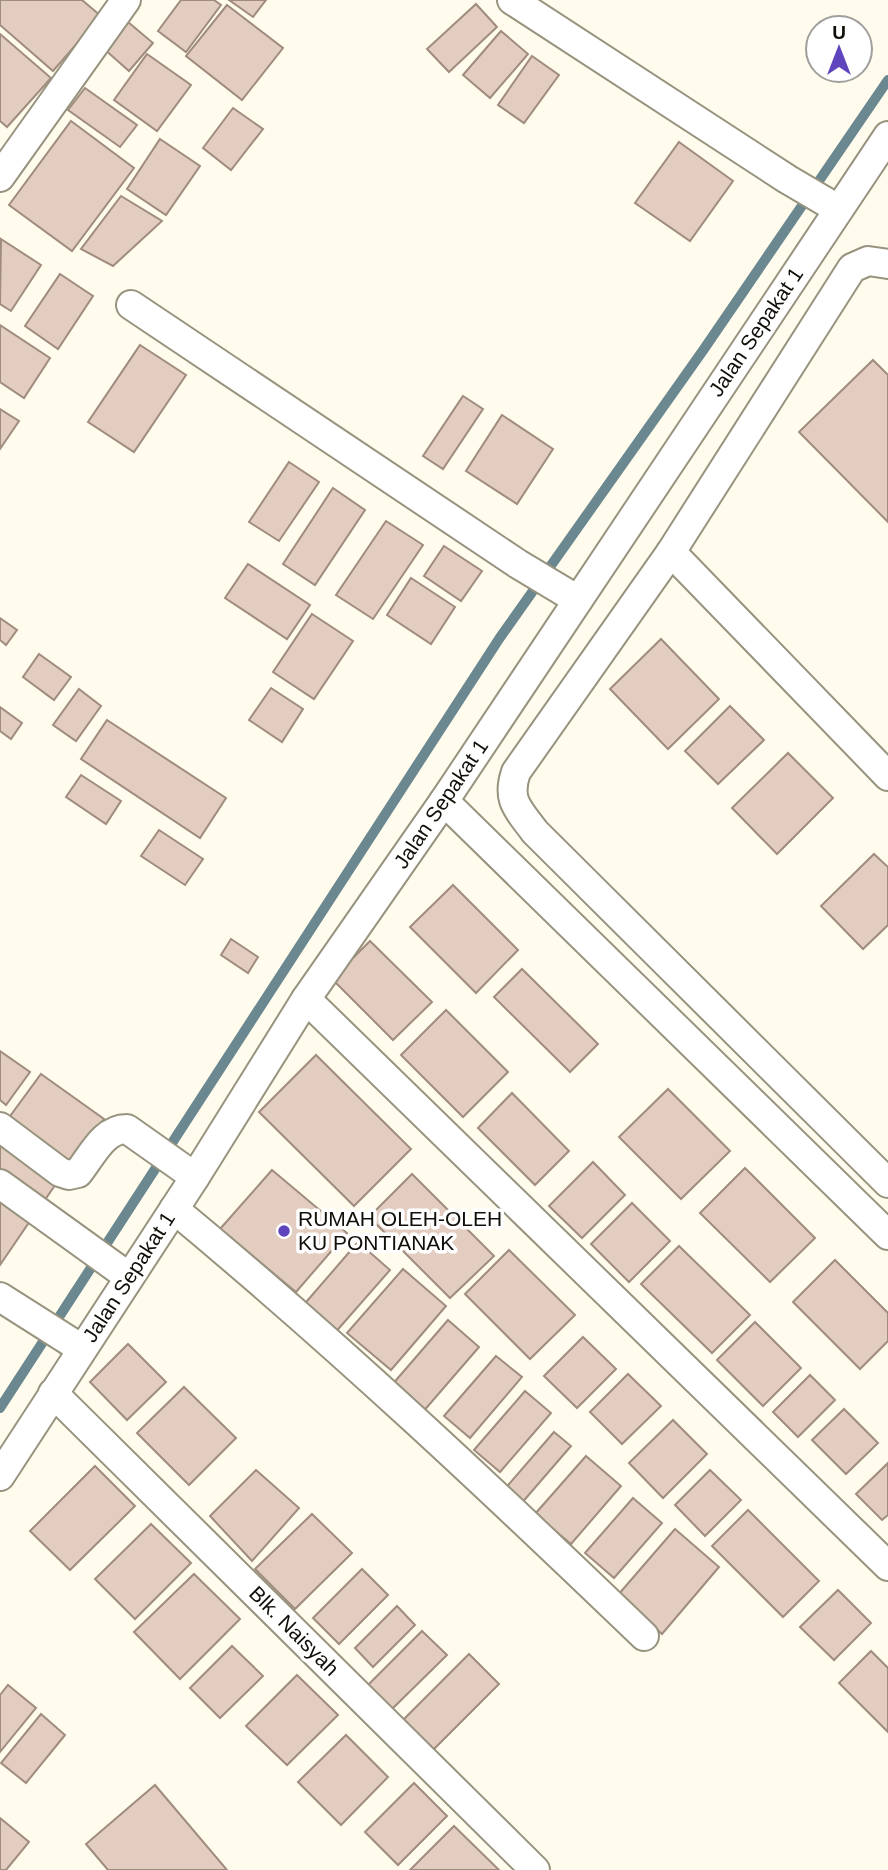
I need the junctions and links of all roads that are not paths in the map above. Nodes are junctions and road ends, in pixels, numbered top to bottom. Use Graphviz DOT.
graph roads {
  1 [pos="125,0"];
  2 [pos="512,0"];
  3 [pos="888,136"];
  4 [pos="0,177"];
  5 [pos="827,203"];
  6 [pos="888,264"];
  7 [pos="131,305"];
  8 [pos="670,552"];
  9 [pos="566,593"];
  10 [pos="888,776"];
  11 [pos="444,801"];
  12 [pos="306,999"];
  13 [pos="0,1128"];
  14 [pos="184,1169"];
  15 [pos="888,1183"];
  16 [pos="0,1184"];
  17 [pos="174,1209"];
  18 [pos="888,1236"];
  19 [pos="129,1277"];
  20 [pos="0,1297"];
  21 [pos="82,1349"];
  22 [pos="53,1393"];
  23 [pos="0,1476"];
  24 [pos="888,1566"];
  25 [pos="644,1636"];
  26 [pos="535,1870"];
  1 -- 4 [label="street"];
  2 -- 5 [label="street"];
  3 -- 5 [label="street, Jalan Sepakat 1"];
  5 -- 9 [label="street, Jalan Sepakat 1"];
  6 -- 8 [label="street"];
  7 -- 9 [label="street"];
  8 -- 10 [label="street"];
  8 -- 15 [label="street"];
  9 -- 11 [label="street, Jalan Sepakat 1"];
  11 -- 12 [label="street, Jalan Sepakat 1"];
  11 -- 18 [label="street"];
  12 -- 14 [label="street, Jalan Sepakat 1"];
  12 -- 24 [label="street"];
  13 -- 14 [label="street"];
  14 -- 17 [label="street, Jalan Sepakat 1"];
  16 -- 19 [label="street"];
  17 -- 19 [label="street, Jalan Sepakat 1"];
  17 -- 25 [label="street"];
  19 -- 21 [label="street, Jalan Sepakat 1"];
  20 -- 21 [label="street"];
  21 -- 22 [label="street, Jalan Sepakat 1"];
  22 -- 23 [label="street, Jalan Sepakat 1"];
  22 -- 26 [label="street, Blk. Naisyah"];
}
